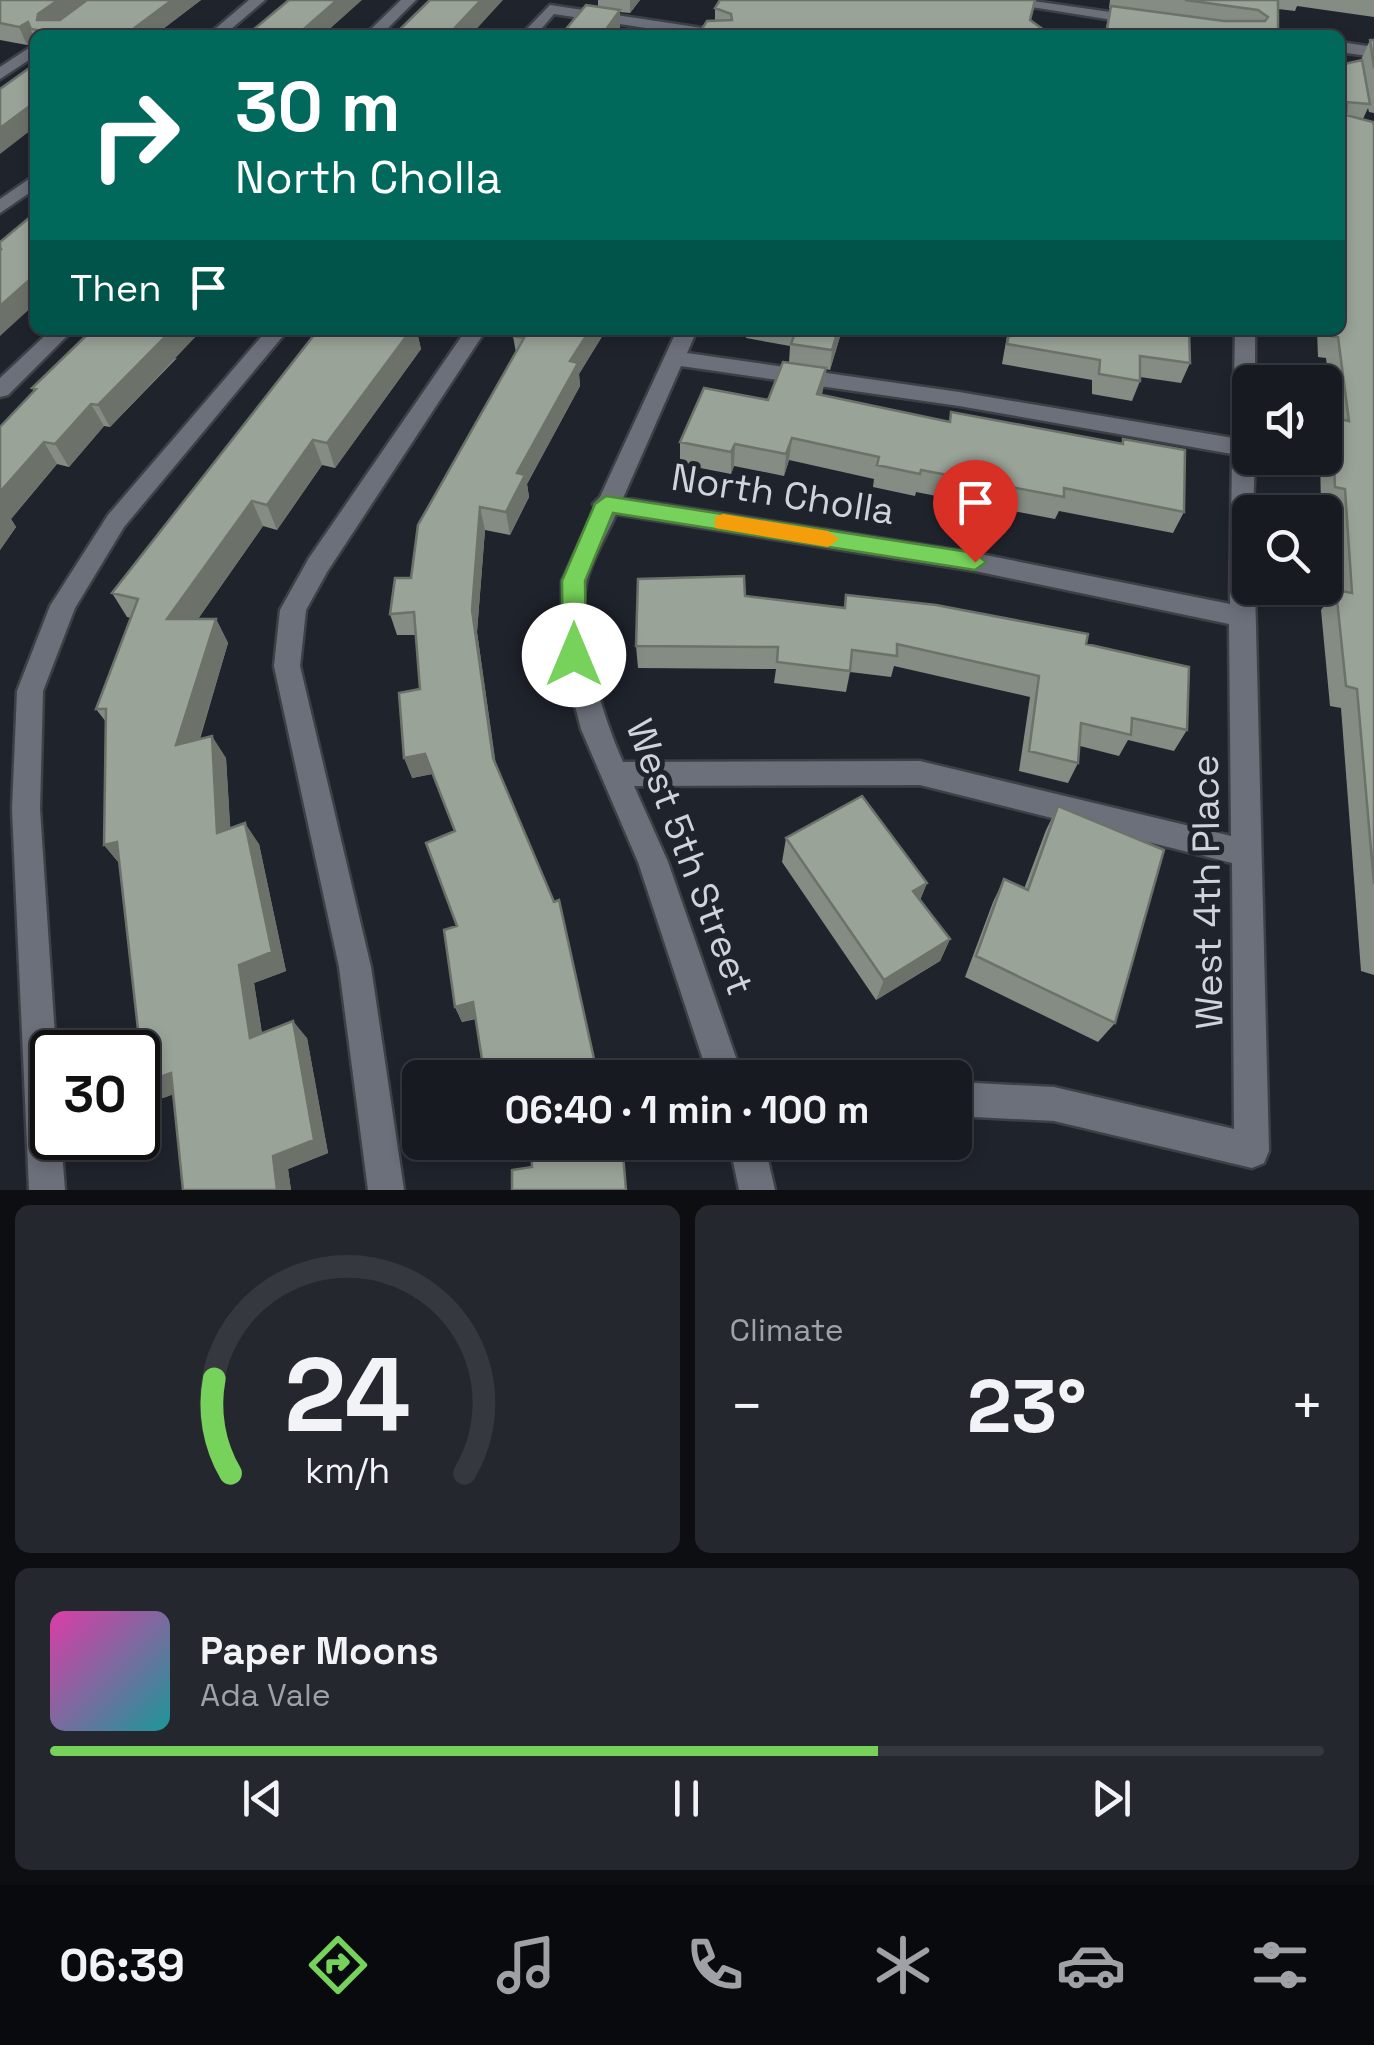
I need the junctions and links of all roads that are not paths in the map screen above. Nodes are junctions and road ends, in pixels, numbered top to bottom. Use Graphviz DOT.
graph roads {
  1 [pos="258,0"];
  2 [pos="409,0"];
  3 [pos="995,0"];
  4 [pos="1152,22"];
  5 [pos="221,30"];
  6 [pos="377,30"];
  7 [pos="532,30"];
  8 [pos="666,30"];
  9 [pos="1345,48"];
  10 [pos="1374,52"];
  11 [pos="30,53"];
  12 [pos="0,74"];
  13 [pos="30,184"];
  14 [pos="0,208"];
  15 [pos="58,335"];
  16 [pos="274,335"];
  17 [pos="473,335"];
  18 [pos="685,335"];
  19 [pos="1244,335"];
  20 [pos="674,358"];
  21 [pos="1244,365"];
  22 [pos="0,390"];
  23 [pos="1232,446"];
  24 [pos="1244,475"];
  25 [pos="606,504"];
  26 [pos="1242,617"];
  27 [pos="615,774"];
  28 [pos="1247,853"];
  29 [pos="720,1060"];
  30 [pos="972,1100"];
  31 [pos="750,1160"];
  32 [pos="46,1190"];
  33 [pos="386,1190"];
  34 [pos="756,1190"];
  1 -- 5 [label="street"];
  2 -- 6 [label="street"];
  3 -- 4 [label="street"];
  7 -- 8 [label="street"];
  9 -- 10 [label="street"];
  11 -- 12 [label="street"];
  13 -- 14 [label="street"];
  15 -- 22 [label="street"];
  16 -- 32 [label="street"];
  17 -- 33 [label="street"];
  18 -- 20 [label="street, West 5th Street"];
  19 -- 21 [label="street, West 4th Place"];
  20 -- 23 [label="street"];
  20 -- 25 [label="street, West 5th Street"];
  24 -- 26 [label="street, West 4th Place"];
  25 -- 26 [label="street, North Cholla"];
  25 -- 27 [label="street, West 5th Street"];
  26 -- 28 [label="street, West 4th Place"];
  27 -- 28 [label="street"];
  27 -- 29 [label="street, West 5th Street"];
  28 -- 30 [label="street, West 4th Place"];
  31 -- 34 [label="street"];
}
